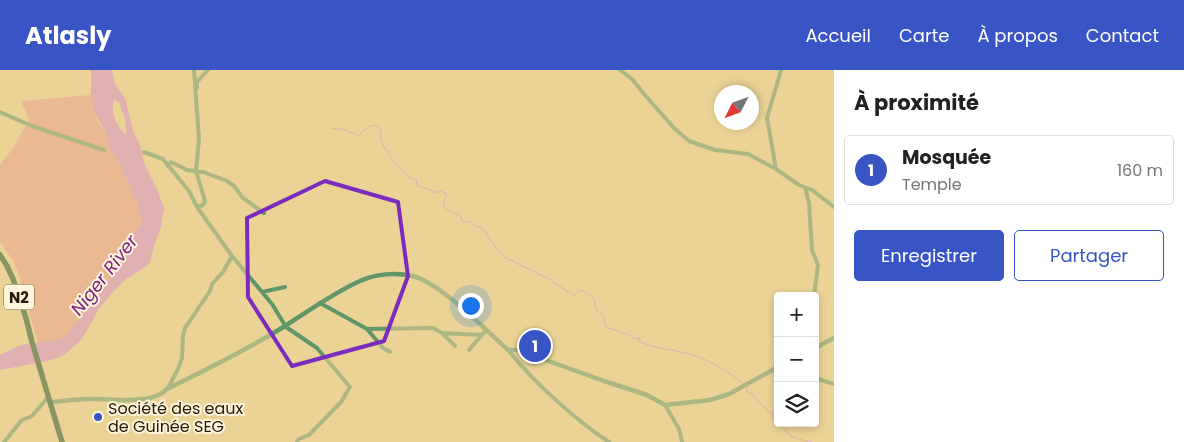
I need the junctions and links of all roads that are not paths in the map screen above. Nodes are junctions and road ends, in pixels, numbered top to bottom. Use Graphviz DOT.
graph roads {
  1 [pos="194,70"];
  2 [pos="208,70"];
  3 [pos="620,70"];
  4 [pos="781,70"];
  5 [pos="195,91"];
  6 [pos="0,112"];
  7 [pos="104,150"];
  8 [pos="144,152"];
  9 [pos="168,166"];
  10 [pos="776,168"];
  11 [pos="196,171"];
  12 [pos="805,187"];
  13 [pos="196,207"];
  14 [pos="834,207"];
  15 [pos="264,213"];
  16 [pos="0,255"];
  17 [pos="232,256"];
  18 [pos="285,286"];
  19 [pos="262,292"];
  20 [pos="815,292"];
  21 [pos="320,303"];
  22 [pos="285,326"];
  23 [pos="367,328"];
  24 [pos="486,330"];
  25 [pos="442,333"];
  26 [pos="482,335"];
  27 [pos="834,338"];
  28 [pos="819,345"];
  29 [pos="455,346"];
  30 [pos="469,350"];
  31 [pos="508,350"];
  32 [pos="390,352"];
  33 [pos="774,370"];
  34 [pos="819,379"];
  35 [pos="834,384"];
  36 [pos="167,389"];
  37 [pos="50,399"];
  38 [pos="665,405"];
  39 [pos="4,442"];
  40 [pos="62,442"];
  41 [pos="297,442"];
  42 [pos="608,442"];
  43 [pos="682,442"];
  1 -- 5 [label="street"];
  2 -- 5 [label="street"];
  3 -- 10 [label="street"];
  4 -- 10 [label="street"];
  5 -- 11 [label="street"];
  6 -- 7 [label="street"];
  8 -- 9 [label="street"];
  9 -- 11 [label="street"];
  9 -- 13 [label="street"];
  10 -- 12 [label="street"];
  11 -- 13 [label="street"];
  11 -- 15 [label="street"];
  12 -- 14 [label="street"];
  12 -- 20 [label="street"];
  13 -- 17 [label="street"];
  16 -- 37 [label="highway, N2"];
  17 -- 19 [label="street"];
  17 -- 36 [label="street"];
  18 -- 19 [label="street"];
  19 -- 22 [label="street"];
  21 -- 22 [label="street"];
  21 -- 23 [label="street"];
  21 -- 24 [label="street"];
  22 -- 36 [label="street"];
  22 -- 41 [label="street"];
  23 -- 25 [label="street"];
  23 -- 32 [label="street"];
  24 -- 26 [label="street"];
  24 -- 31 [label="street"];
  25 -- 26 [label="street"];
  25 -- 29 [label="street"];
  26 -- 30 [label="street"];
  27 -- 28 [label="street"];
  31 -- 38 [label="street"];
  31 -- 42 [label="street"];
  33 -- 38 [label="street"];
  34 -- 35 [label="street"];
  36 -- 37 [label="street"];
  37 -- 39 [label="street"];
  37 -- 40 [label="highway, N2"];
  38 -- 43 [label="street"];
}
